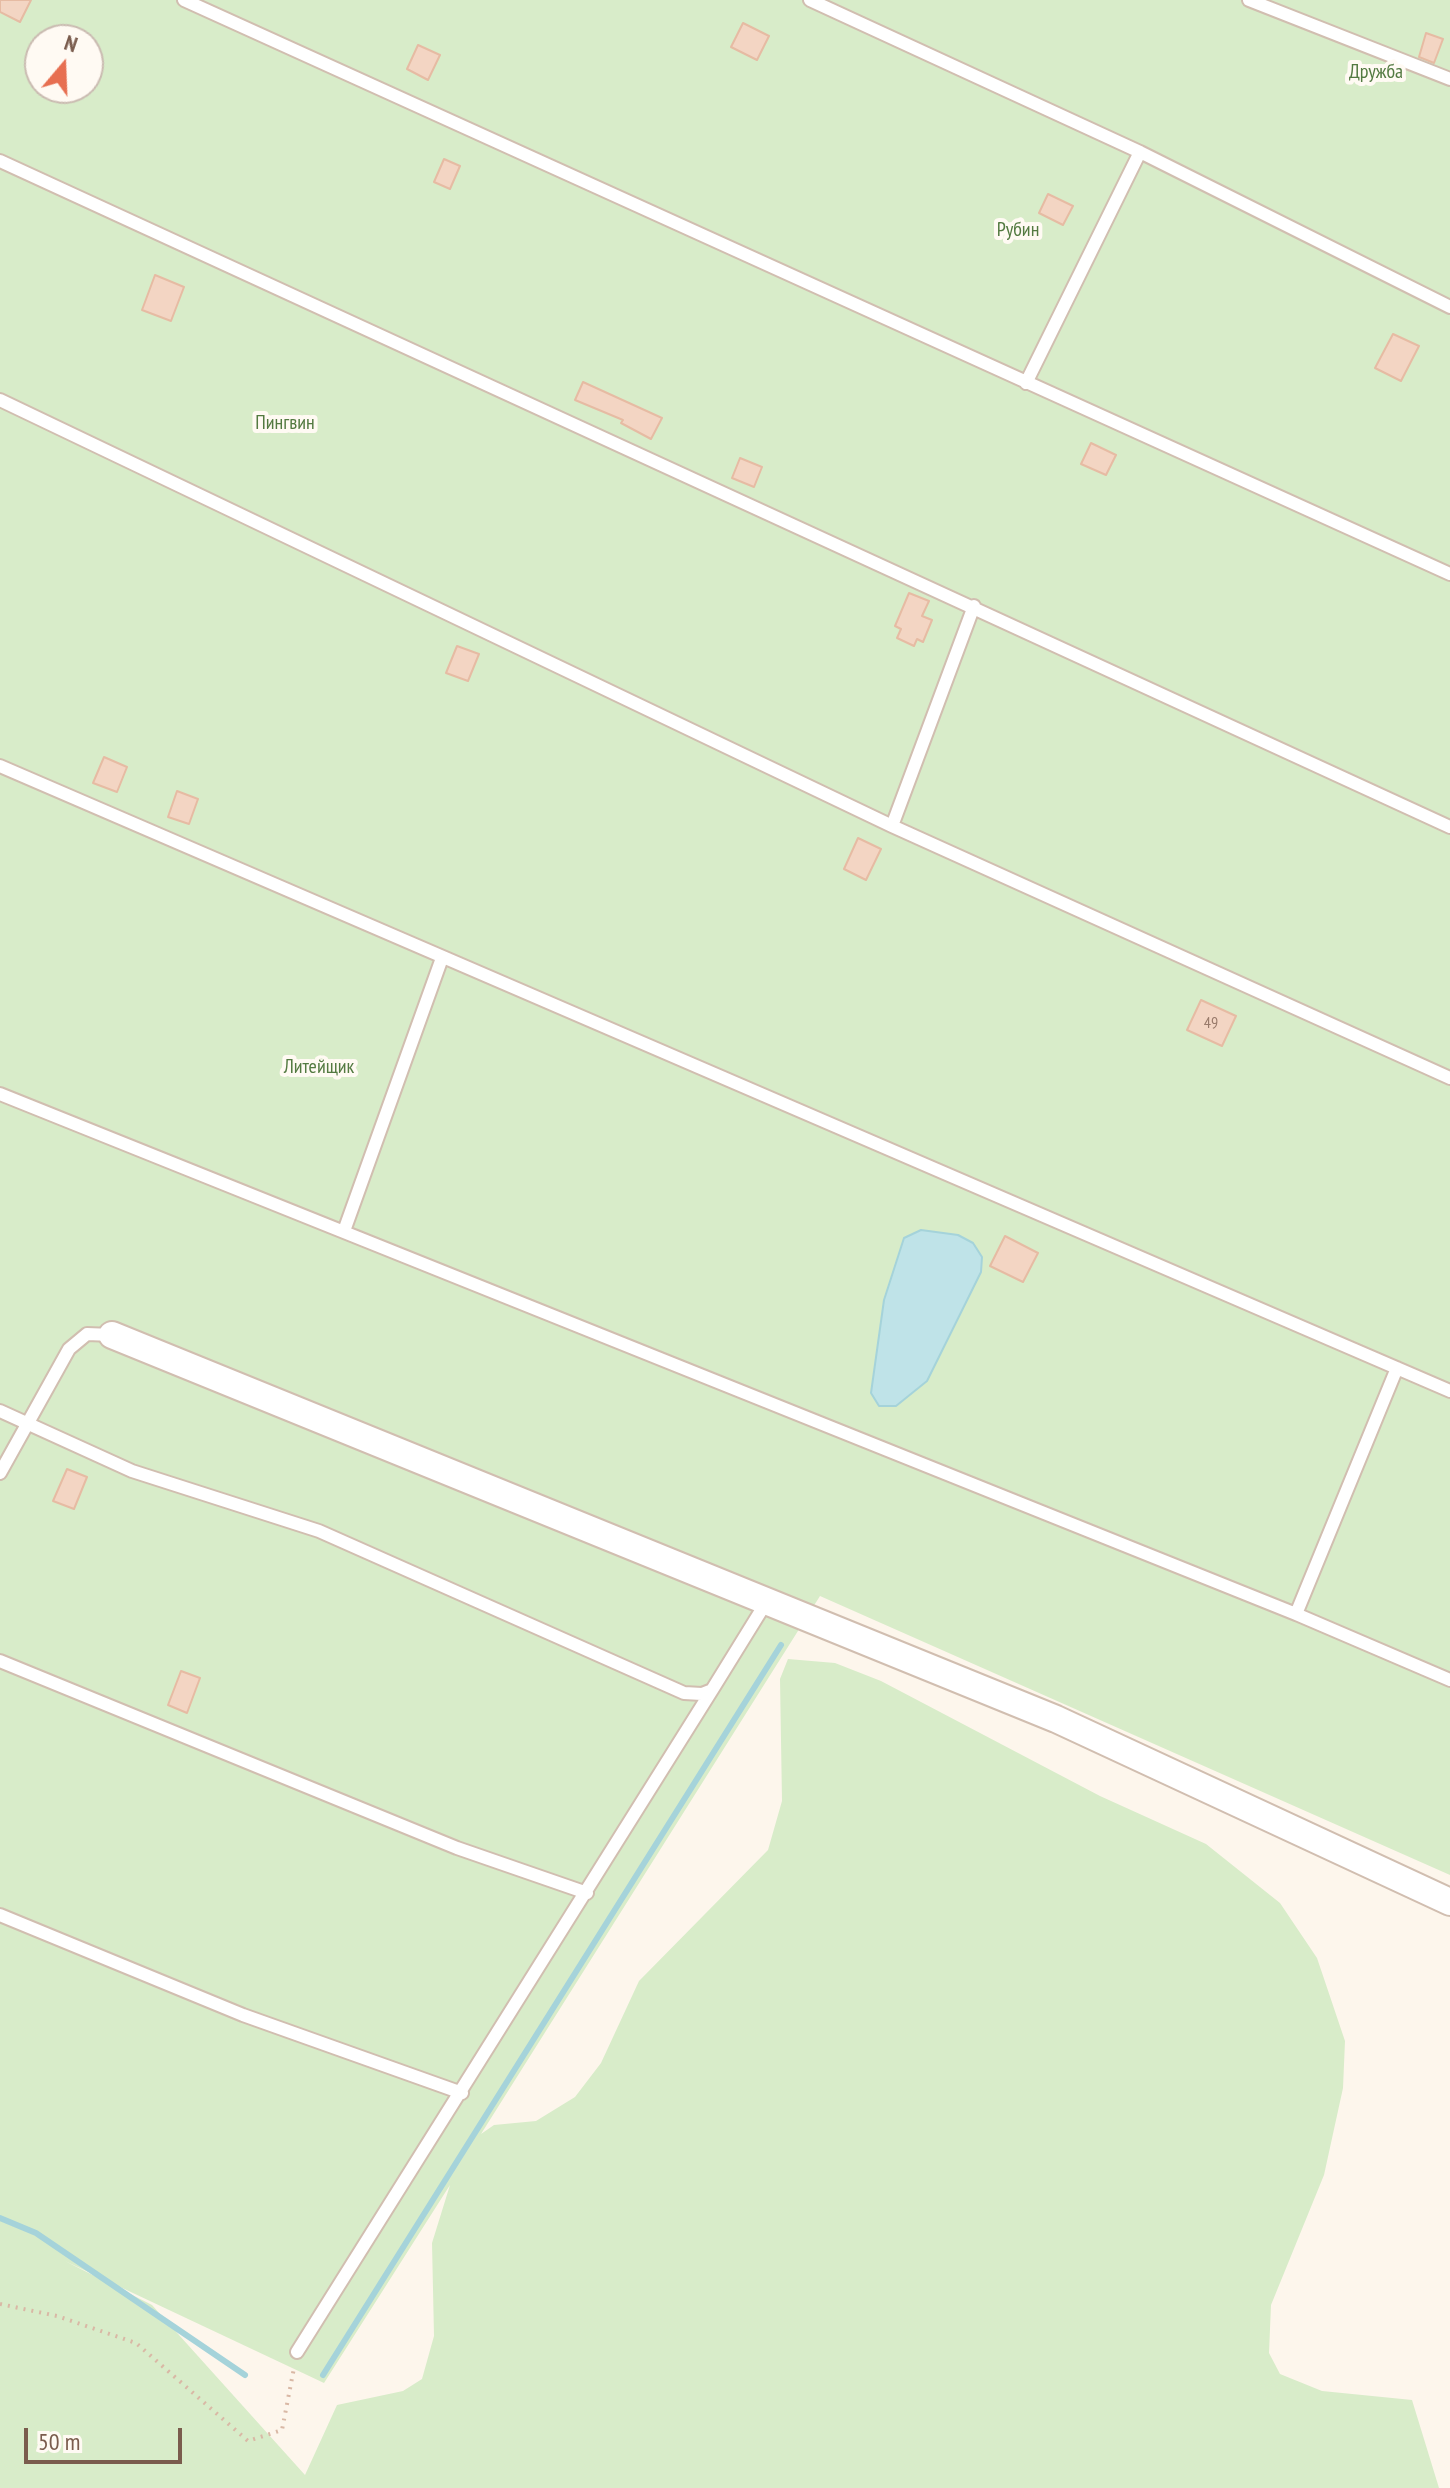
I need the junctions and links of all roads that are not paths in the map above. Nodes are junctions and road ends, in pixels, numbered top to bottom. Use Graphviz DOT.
graph roads {
  1 [pos="184,0"];
  2 [pos="810,0"];
  3 [pos="1249,0"];
  4 [pos="1450,79"];
  5 [pos="1140,152"];
  6 [pos="1,163"];
  7 [pos="1450,307"];
  8 [pos="1026,383"];
  9 [pos="0,400"];
  10 [pos="1450,574"];
  11 [pos="974,606"];
  12 [pos="0,766"];
  13 [pos="892,826"];
  14 [pos="1450,827"];
  15 [pos="442,958"];
  16 [pos="1450,1078"];
  17 [pos="0,1094"];
  18 [pos="344,1231"];
  19 [pos="112,1335"];
  20 [pos="1397,1368"];
  21 [pos="1450,1391"];
  22 [pos="0,1411"];
  23 [pos="26,1421"];
  24 [pos="0,1473"];
  25 [pos="767,1601"];
  26 [pos="1296,1614"];
  27 [pos="0,1661"];
  28 [pos="1450,1680"];
  29 [pos="712,1690"];
  30 [pos="587,1893"];
  31 [pos="1450,1902"];
  32 [pos="0,1915"];
  33 [pos="462,2093"];
  34 [pos="297,2352"];
  1 -- 8 [label="lane"];
  2 -- 5 [label="lane"];
  3 -- 4 [label="lane"];
  5 -- 7 [label="lane"];
  5 -- 8 [label="lane"];
  6 -- 11 [label="lane"];
  8 -- 10 [label="lane"];
  9 -- 13 [label="lane"];
  11 -- 13 [label="lane"];
  11 -- 14 [label="lane"];
  12 -- 15 [label="lane"];
  13 -- 16 [label="lane"];
  15 -- 18 [label="lane"];
  15 -- 20 [label="lane"];
  17 -- 18 [label="lane"];
  18 -- 26 [label="lane"];
  19 -- 23 [label="lane"];
  19 -- 25 [label="street"];
  20 -- 21 [label="lane"];
  20 -- 26 [label="lane"];
  22 -- 23 [label="lane"];
  23 -- 24 [label="lane"];
  23 -- 29 [label="lane"];
  25 -- 29 [label="lane"];
  25 -- 31 [label="street"];
  26 -- 28 [label="lane"];
  27 -- 30 [label="lane"];
  29 -- 30 [label="lane"];
  30 -- 33 [label="lane"];
  32 -- 33 [label="lane"];
  33 -- 34 [label="lane"];
}
